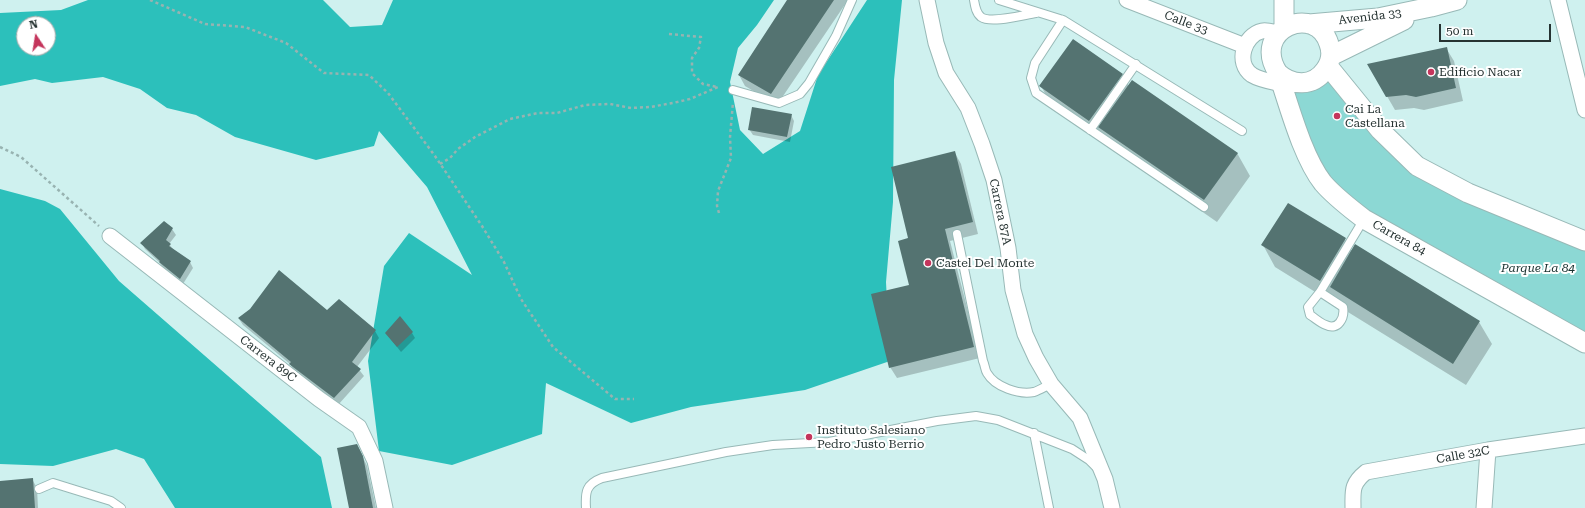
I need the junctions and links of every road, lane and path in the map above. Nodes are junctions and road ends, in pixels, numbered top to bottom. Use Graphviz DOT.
graph roads {
  1 [pos="150,0"];
  2 [pos="852,0"];
  3 [pos="927,0"];
  4 [pos="974,0"];
  5 [pos="999,0"];
  6 [pos="1127,0"];
  7 [pos="1284,0"];
  8 [pos="1289,0"];
  9 [pos="1457,0"];
  10 [pos="1558,0"];
  11 [pos="1431,4"];
  12 [pos="1039,13"];
  13 [pos="1063,20"];
  14 [pos="1292,27"];
  15 [pos="669,34"];
  16 [pos="1245,46"];
  17 [pos="1329,61"];
  18 [pos="1136,64"];
  19 [pos="1280,78"];
  20 [pos="718,87"];
  21 [pos="733,90"];
  22 [pos="1585,110"];
  23 [pos="1090,130"];
  24 [pos="1242,131"];
  25 [pos="0,147"];
  26 [pos="440,164"];
  27 [pos="1204,207"];
  28 [pos="719,213"];
  29 [pos="1364,219"];
  30 [pos="957,234"];
  31 [pos="110,236"];
  32 [pos="1585,241"];
  33 [pos="1320,292"];
  34 [pos="1585,343"];
  35 [pos="1051,384"];
  36 [pos="634,399"];
  37 [pos="1034,433"];
  38 [pos="1585,436"];
  39 [pos="1488,450"];
  40 [pos="1105,479"];
  41 [pos="39,489"];
  42 [pos="120,508"];
  43 [pos="385,508"];
  44 [pos="586,508"];
  45 [pos="1049,508"];
  46 [pos="1112,508"];
  47 [pos="1353,508"];
  48 [pos="1484,508"];
  1 -- 26 [label="path"];
  2 -- 21 [label="lane"];
  3 -- 35 [label="street, Carrera 87A"];
  4 -- 12 [label="lane"];
  5 -- 12 [label="lane"];
  6 -- 16 [label="street, Calle 33"];
  7 -- 14 [label="street"];
  8 -- 14 [label="street"];
  9 -- 11 [label="street, Avenida 33"];
  10 -- 22 [label="street"];
  11 -- 14 [label="street, Avenida 33"];
  11 -- 17 [label="street, Avenida 33"];
  12 -- 13 [label="lane"];
  13 -- 18 [label="lane"];
  13 -- 23 [label="lane"];
  14 -- 16 [label="street"];
  14 -- 17 [label="street"];
  14 -- 19 [label="street"];
  15 -- 20 [label="path"];
  16 -- 19 [label="street"];
  17 -- 19 [label="street"];
  17 -- 32 [label="street"];
  18 -- 23 [label="lane"];
  18 -- 24 [label="lane"];
  19 -- 29 [label="street, Carrera 84"];
  20 -- 21 [label="path"];
  20 -- 26 [label="path"];
  21 -- 28 [label="path"];
  23 -- 27 [label="lane"];
  25 -- 31 [label="path"];
  26 -- 36 [label="path"];
  29 -- 33 [label="lane"];
  29 -- 34 [label="street, Carrera 84"];
  30 -- 35 [label="lane"];
  31 -- 43 [label="street, Carrera 89C"];
  33 -- 33 [label="lane"];
  35 -- 40 [label="street, Carrera 87A"];
  37 -- 40 [label="lane"];
  37 -- 44 [label="lane"];
  37 -- 45 [label="lane"];
  38 -- 39 [label="street, Calle 32C"];
  39 -- 47 [label="street, Calle 32C"];
  39 -- 48 [label="street"];
  40 -- 46 [label="street, Carrera 87A"];
  41 -- 42 [label="lane"];
}
